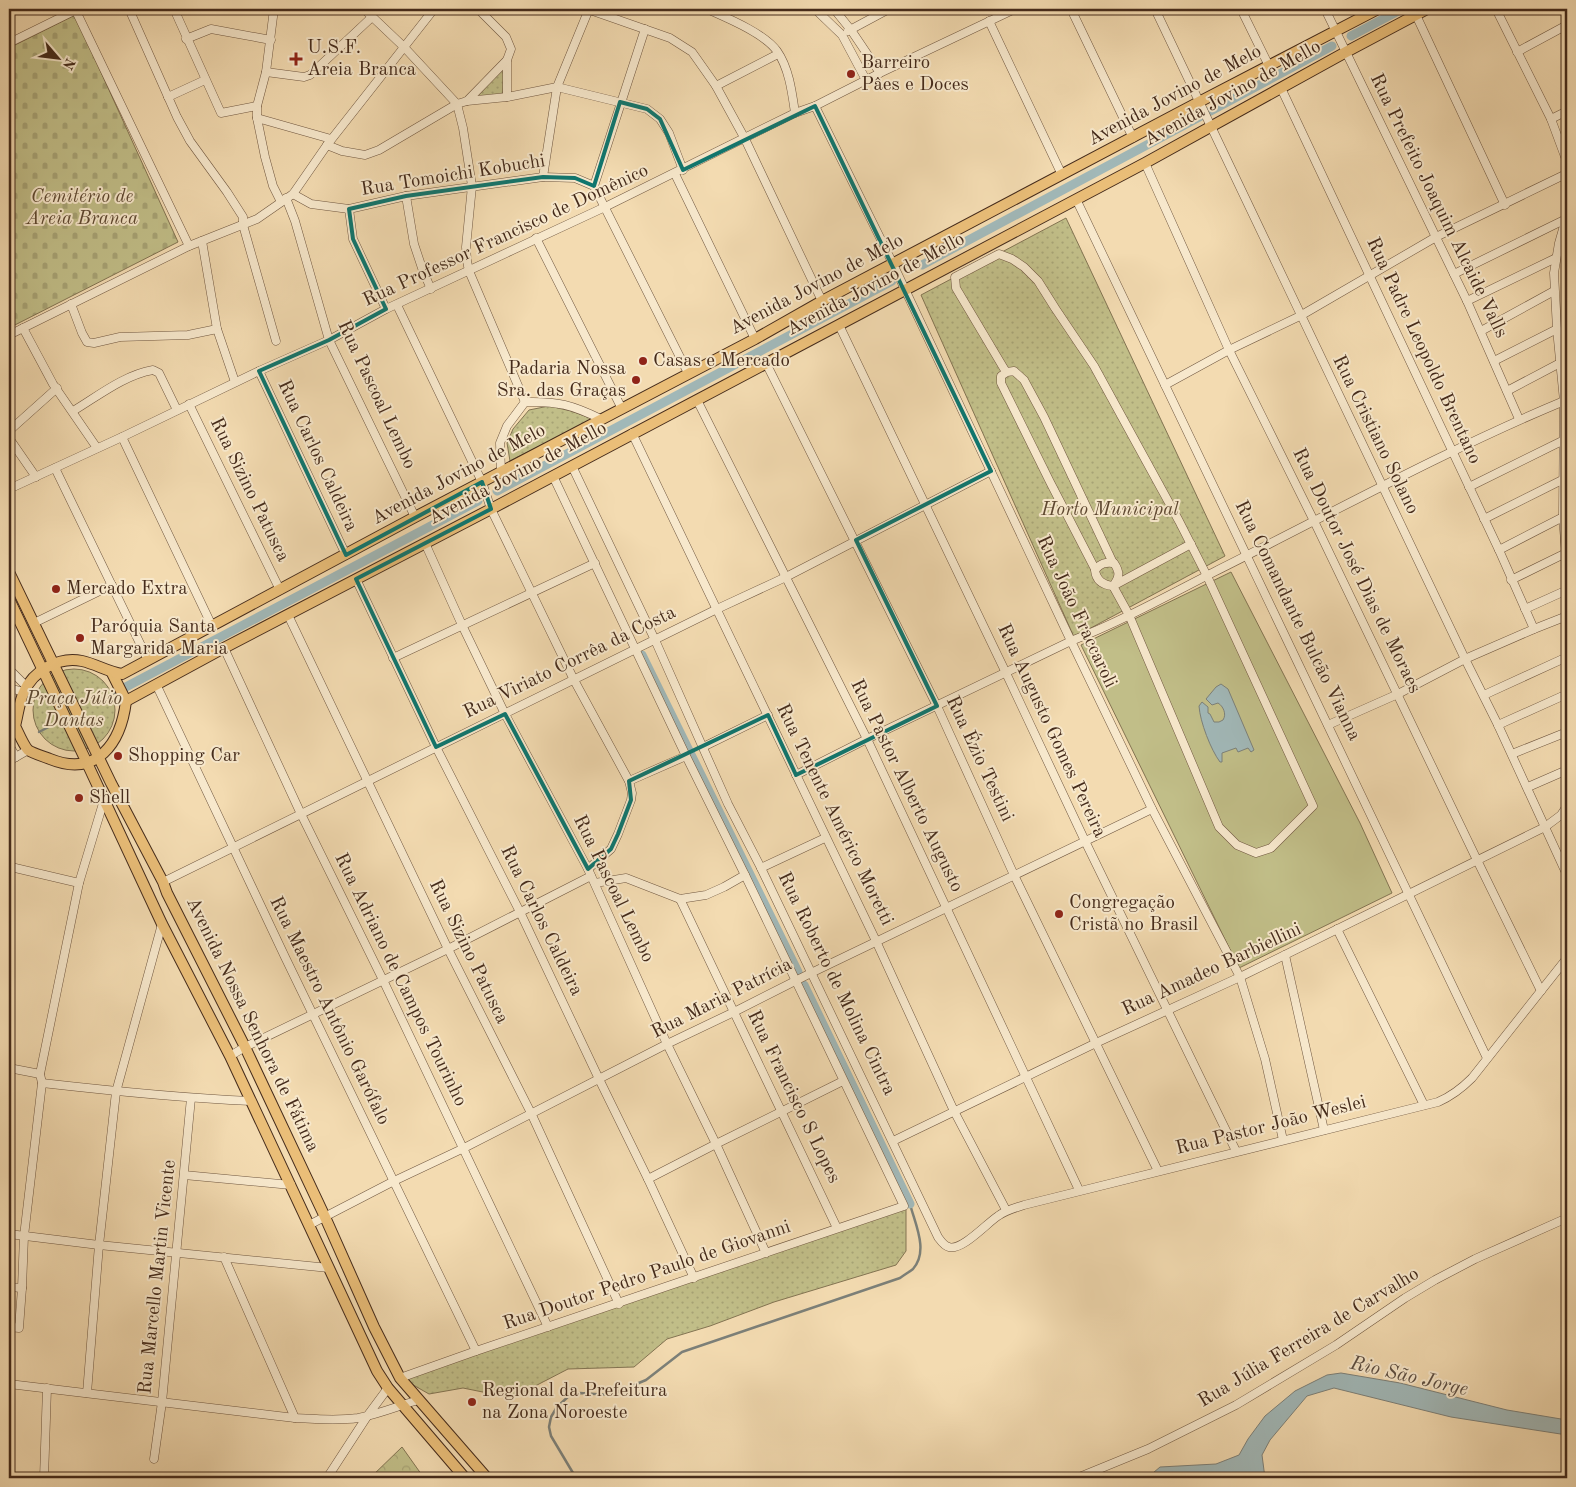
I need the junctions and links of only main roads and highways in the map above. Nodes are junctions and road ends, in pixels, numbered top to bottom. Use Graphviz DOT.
graph roads {
  1 [pos="1378,9"];
  2 [pos="1427,9"];
  3 [pos="9,572"];
  4 [pos="9,599"];
  5 [pos="54,664"];
  6 [pos="42,670"];
  7 [pos="115,677"];
  8 [pos="125,698"];
  9 [pos="12,728"];
  10 [pos="99,757"];
  11 [pos="87,763"];
  12 [pos="465,1478"];
  13 [pos="487,1478"];
  1 -- 7 [label="main road, Avenida Jovino de Melo"];
  2 -- 8 [label="main road, Avenida Jovino de Mello"];
  3 -- 5 [label="main road, Avenida Nossa Senhora de Fátima"];
  4 -- 6 [label="main road, Avenida Nossa Senhora de Fátima"];
  5 -- 6 [label="main road"];
  5 -- 7 [label="main road"];
  5 -- 10 [label="main road, Avenida Nossa Senhora de Fátima"];
  6 -- 9 [label="main road"];
  6 -- 11 [label="main road, Avenida Nossa Senhora de Fátima"];
  7 -- 8 [label="main road"];
  8 -- 10 [label="main road"];
  9 -- 11 [label="main road"];
  10 -- 11 [label="main road"];
  10 -- 13 [label="main road, Avenida Nossa Senhora de Fátima"];
  11 -- 12 [label="main road, Avenida Nossa Senhora de Fátima"];
}
